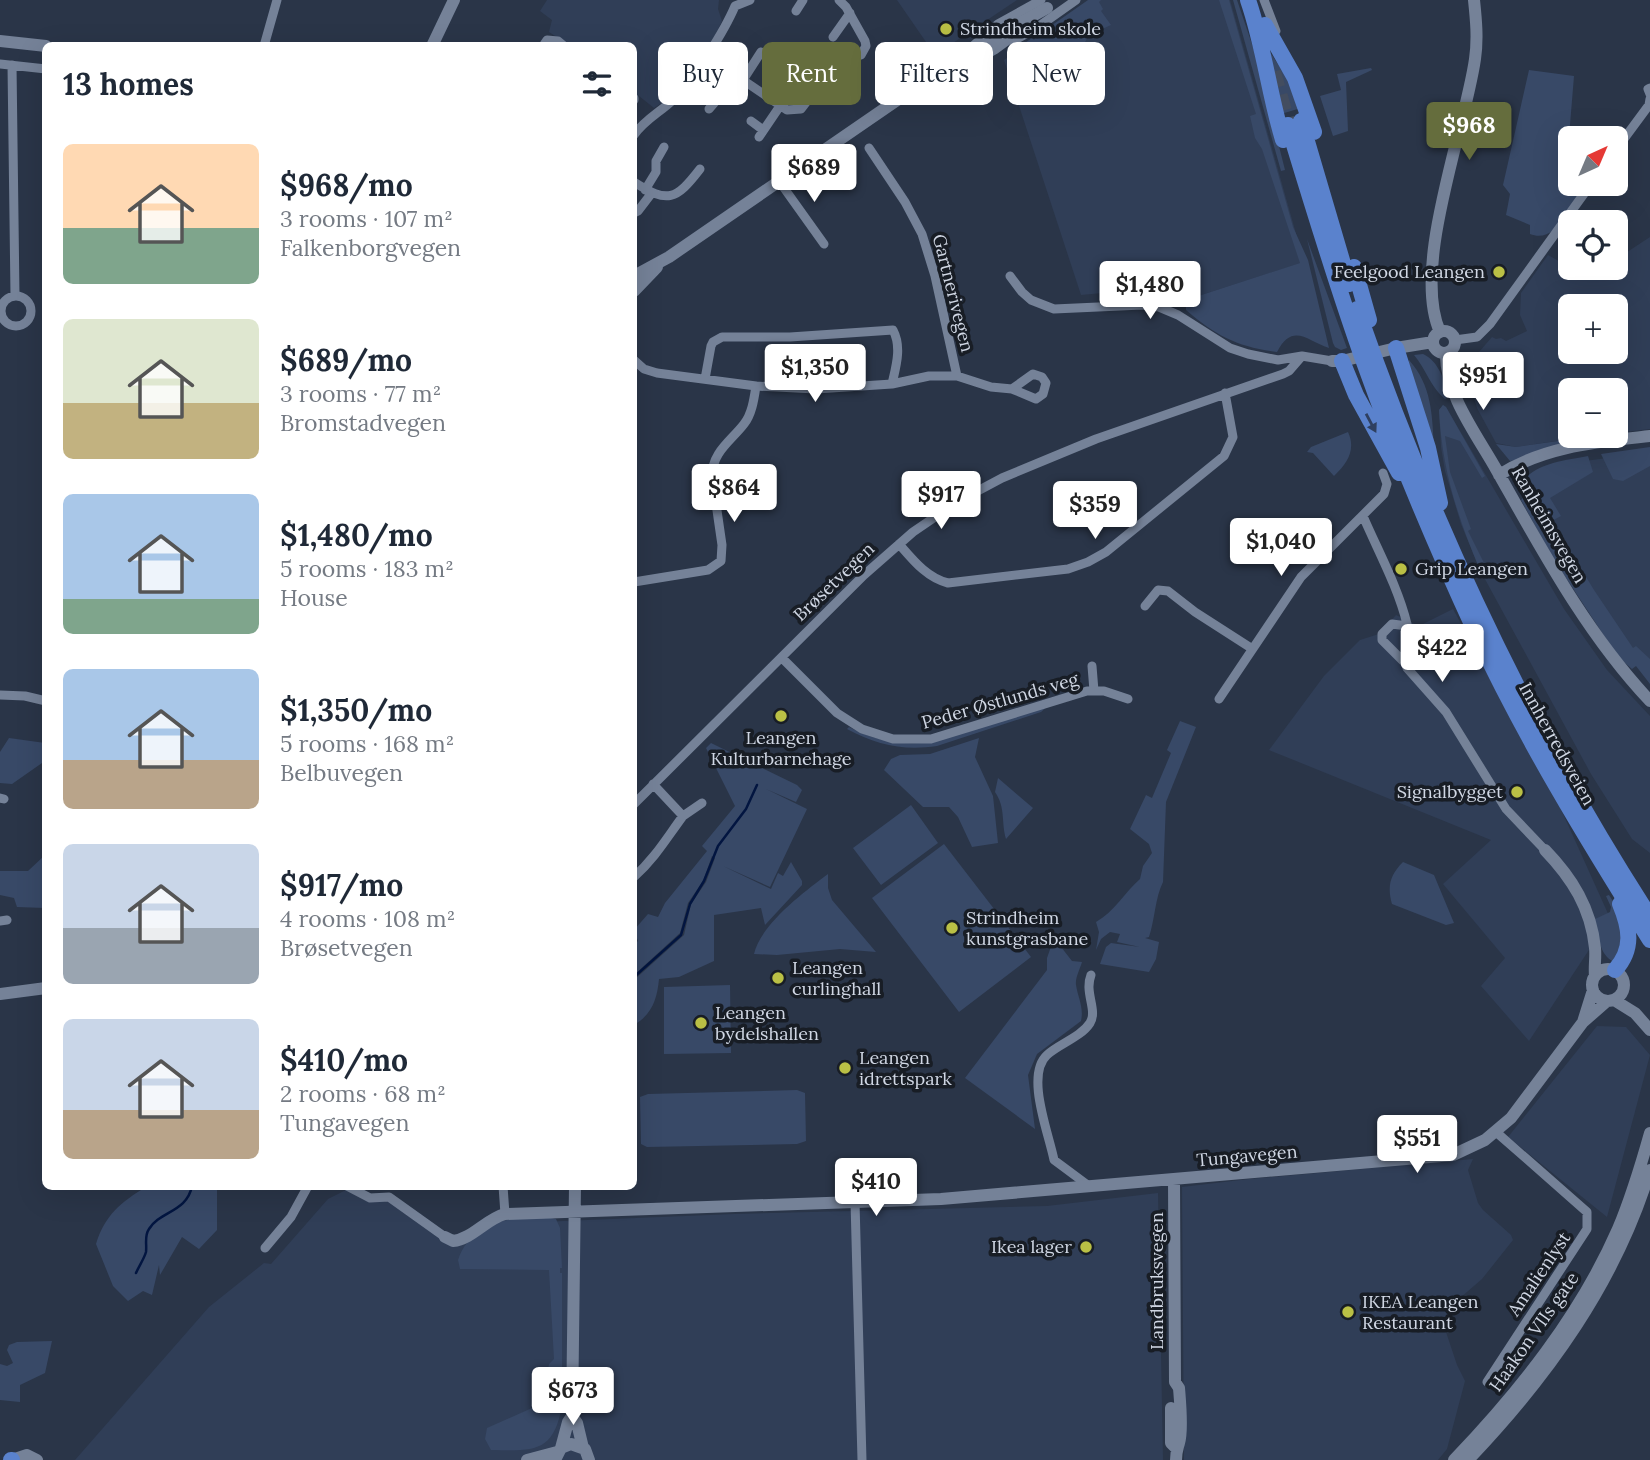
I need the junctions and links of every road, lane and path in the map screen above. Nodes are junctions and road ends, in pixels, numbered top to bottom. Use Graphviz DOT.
graph roads {
  1 [pos="277,0"];
  2 [pos="454,0"];
  3 [pos="750,0"];
  4 [pos="803,0"];
  5 [pos="839,0"];
  6 [pos="1058,0"];
  7 [pos="1076,0"];
  8 [pos="1240,0"];
  9 [pos="1248,0"];
  10 [pos="1256,0"];
  11 [pos="1264,0"];
  12 [pos="1474,0"];
  13 [pos="1044,4"];
  14 [pos="796,11"];
  15 [pos="850,13"];
  16 [pos="833,37"];
  17 [pos="0,41"];
  18 [pos="265,42"];
  19 [pos="434,42"];
  20 [pos="715,42"];
  21 [pos="983,42"];
  22 [pos="42,46"];
  23 [pos="995,48"];
  24 [pos="761,52"];
  25 [pos="861,55"];
  26 [pos="0,64"];
  27 [pos="12,65"];
  28 [pos="748,68"];
  29 [pos="42,69"];
  30 [pos="1295,78"];
  31 [pos="748,84"];
  32 [pos="1650,88"];
  33 [pos="1271,92"];
  34 [pos="1650,96"];
  35 [pos="665,105"];
  36 [pos="713,105"];
  37 [pos="805,105"];
  38 [pos="891,105"];
  39 [pos="780,106"];
  40 [pos="709,109"];
  41 [pos="751,121"];
  42 [pos="1295,123"];
  43 [pos="637,131"];
  44 [pos="1628,133"];
  45 [pos="664,147"];
  46 [pos="869,148"];
  47 [pos="700,169"];
  48 [pos="779,181"];
  49 [pos="637,184"];
  50 [pos="648,192"];
  51 [pos="1582,196"];
  52 [pos="637,212"];
  53 [pos="824,244"];
  54 [pos="659,264"];
  55 [pos="637,275"];
  56 [pos="1010,276"];
  57 [pos="637,288"];
  58 [pos="15,296"];
  59 [pos="1437,337"];
  60 [pos="1455,340"];
  61 [pos="1396,348"];
  62 [pos="1446,353"];
  63 [pos="1302,356"];
  64 [pos="1337,361"];
  65 [pos="637,362"];
  66 [pos="1371,364"];
  67 [pos="957,376"];
  68 [pos="705,379"];
  69 [pos="891,384"];
  70 [pos="756,387"];
  71 [pos="1012,389"];
  72 [pos="1225,393"];
  73 [pos="1650,436"];
  74 [pos="1383,473"];
  75 [pos="1499,475"];
  76 [pos="1363,516"];
  77 [pos="1441,538"];
  78 [pos="899,544"];
  79 [pos="637,582"];
  80 [pos="1145,606"];
  81 [pos="1407,626"];
  82 [pos="1251,648"];
  83 [pos="782,658"];
  84 [pos="1404,662"];
  85 [pos="1092,666"];
  86 [pos="1094,691"];
  87 [pos="0,695"];
  88 [pos="1128,699"];
  89 [pos="1219,699"];
  90 [pos="42,700"];
  91 [pos="1650,701"];
  92 [pos="653,784"];
  93 [pos="637,801"];
  94 [pos="702,803"];
  95 [pos="683,816"];
  96 [pos="1545,850"];
  97 [pos="1597,854"];
  98 [pos="637,874"];
  99 [pos="1650,916"];
  100 [pos="1650,940"];
  101 [pos="1595,951"];
  102 [pos="1612,969"];
  103 [pos="1091,975"];
  104 [pos="1595,976"];
  105 [pos="42,989"];
  106 [pos="1593,990"];
  107 [pos="0,994"];
  108 [pos="1610,1001"];
  109 [pos="1583,1022"];
  110 [pos="1650,1030"];
  111 [pos="1496,1132"];
  112 [pos="1650,1133"];
  113 [pos="1650,1170"];
  114 [pos="1174,1180"];
  115 [pos="1090,1187"];
  116 [pos="306,1190"];
  117 [pos="355,1190"];
  118 [pos="503,1190"];
  119 [pos="575,1190"];
  120 [pos="855,1202"];
  121 [pos="576,1211"];
  122 [pos="505,1214"];
  123 [pos="445,1237"];
  124 [pos="265,1248"];
  125 [pos="1483,1365"];
  126 [pos="1493,1371"];
  127 [pos="1487,1381"];
  128 [pos="572,1416"];
  129 [pos="583,1448"];
  130 [pos="558,1453"];
  131 [pos="1176,1454"];
  132 [pos="11,1460"];
  133 [pos="37,1460"];
  134 [pos="527,1460"];
  135 [pos="589,1460"];
  136 [pos="862,1460"];
  137 [pos="1454,1460"];
  138 [pos="1468,1460"];
  1 -- 18 [label="street"];
  2 -- 19 [label="street"];
  3 -- 20 [label="street"];
  4 -- 14 [label="street"];
  5 -- 15 [label="street"];
  6 -- 13 [label="street"];
  7 -- 23 [label="street"];
  8 -- 33 [label="street"];
  9 -- 33 [label="highway"];
  10 -- 30 [label="highway"];
  11 -- 30 [label="street"];
  12 -- 59 [label="street"];
  13 -- 21 [label="street"];
  13 -- 23 [label="street"];
  15 -- 16 [label="street"];
  15 -- 25 [label="street"];
  17 -- 22 [label="street"];
  24 -- 28 [label="street"];
  26 -- 27 [label="street"];
  27 -- 29 [label="street"];
  27 -- 58 [label="street"];
  30 -- 66 [label="highway"];
  31 -- 39 [label="street"];
  32 -- 34 [label="street"];
  33 -- 66 [label="highway"];
  34 -- 44 [label="street"];
  35 -- 43 [label="street"];
  36 -- 40 [label="street"];
  37 -- 39 [label="street"];
  38 -- 48 [label="street"];
  39 -- 41 [label="street"];
  42 -- 66 [label="highway"];
  45 -- 50 [label="street"];
  46 -- 67 [label="street, Gartnerivegen"];
  47 -- 50 [label="street"];
  48 -- 53 [label="street"];
  48 -- 54 [label="street"];
  49 -- 50 [label="street"];
  50 -- 52 [label="street"];
  51 -- 60 [label="street"];
  54 -- 55 [label="street"];
  54 -- 57 [label="street"];
  56 -- 63 [label="street"];
  59 -- 60 [label="street"];
  59 -- 61 [label="street"];
  59 -- 62 [label="street"];
  60 -- 62 [label="street"];
  61 -- 64 [label="street"];
  61 -- 77 [label="highway"];
  62 -- 75 [label="street, Ranheimsvegen"];
  63 -- 64 [label="street"];
  63 -- 72 [label="street, Brøsetvegen"];
  64 -- 77 [label="highway, one-way"];
  65 -- 68 [label="street"];
  66 -- 77 [label="highway, Innherredsveien"];
  67 -- 69 [label="street"];
  67 -- 71 [label="street"];
  68 -- 69 [label="street"];
  68 -- 70 [label="street"];
  69 -- 70 [label="street"];
  70 -- 79 [label="street"];
  72 -- 78 [label="street, Brøsetvegen"];
  72 -- 78 [label="street"];
  73 -- 75 [label="street"];
  74 -- 76 [label="street"];
  75 -- 91 [label="street, Ranheimsvegen"];
  76 -- 81 [label="street"];
  76 -- 82 [label="street"];
  77 -- 97 [label="highway, Innherredsveien"];
  77 -- 99 [label="highway, Innherredsveien"];
  78 -- 83 [label="street, Brøsetvegen"];
  80 -- 82 [label="street"];
  81 -- 84 [label="street"];
  81 -- 84 [label="street"];
  82 -- 89 [label="street"];
  83 -- 86 [label="street, Peder Østlunds veg"];
  83 -- 92 [label="street, Brøsetvegen"];
  84 -- 96 [label="street"];
  85 -- 86 [label="street"];
  86 -- 88 [label="street, Peder Østlunds veg"];
  87 -- 90 [label="street"];
  92 -- 93 [label="street, Brøsetvegen"];
  92 -- 95 [label="street"];
  94 -- 95 [label="street"];
  95 -- 98 [label="street"];
  96 -- 101 [label="street"];
  97 -- 100 [label="highway, Innherredsveien"];
  97 -- 102 [label="highway"];
  101 -- 102 [label="street"];
  101 -- 104 [label="street"];
  102 -- 104 [label="street"];
  102 -- 108 [label="street"];
  103 -- 115 [label="street"];
  104 -- 106 [label="street"];
  105 -- 107 [label="street"];
  106 -- 108 [label="street"];
  106 -- 109 [label="street, Tungavegen"];
  108 -- 109 [label="street, Tungavegen"];
  108 -- 110 [label="street"];
  109 -- 111 [label="street, Tungavegen"];
  111 -- 114 [label="street, Tungavegen"];
  111 -- 126 [label="street, Amalienlyst"];
  112 -- 137 [label="street, Haakon VIIs gate"];
  113 -- 138 [label="street, Haakon VIIs gate"];
  114 -- 115 [label="street, Tungavegen"];
  114 -- 131 [label="street, Landbruksvegen"];
  115 -- 120 [label="street, Tungavegen"];
  116 -- 124 [label="street"];
  117 -- 123 [label="street, Tungavegen"];
  118 -- 122 [label="street"];
  119 -- 121 [label="street"];
  120 -- 121 [label="street, Tungavegen"];
  120 -- 136 [label="street"];
  121 -- 122 [label="street, Tungavegen"];
  121 -- 128 [label="street"];
  122 -- 123 [label="street, Tungavegen"];
  125 -- 126 [label="street"];
  126 -- 127 [label="street, Amalienlyst"];
  128 -- 129 [label="street"];
  128 -- 130 [label="street"];
  129 -- 130 [label="street"];
  129 -- 135 [label="street"];
  130 -- 134 [label="street"];
  132 -- 133 [label="street"];
}
